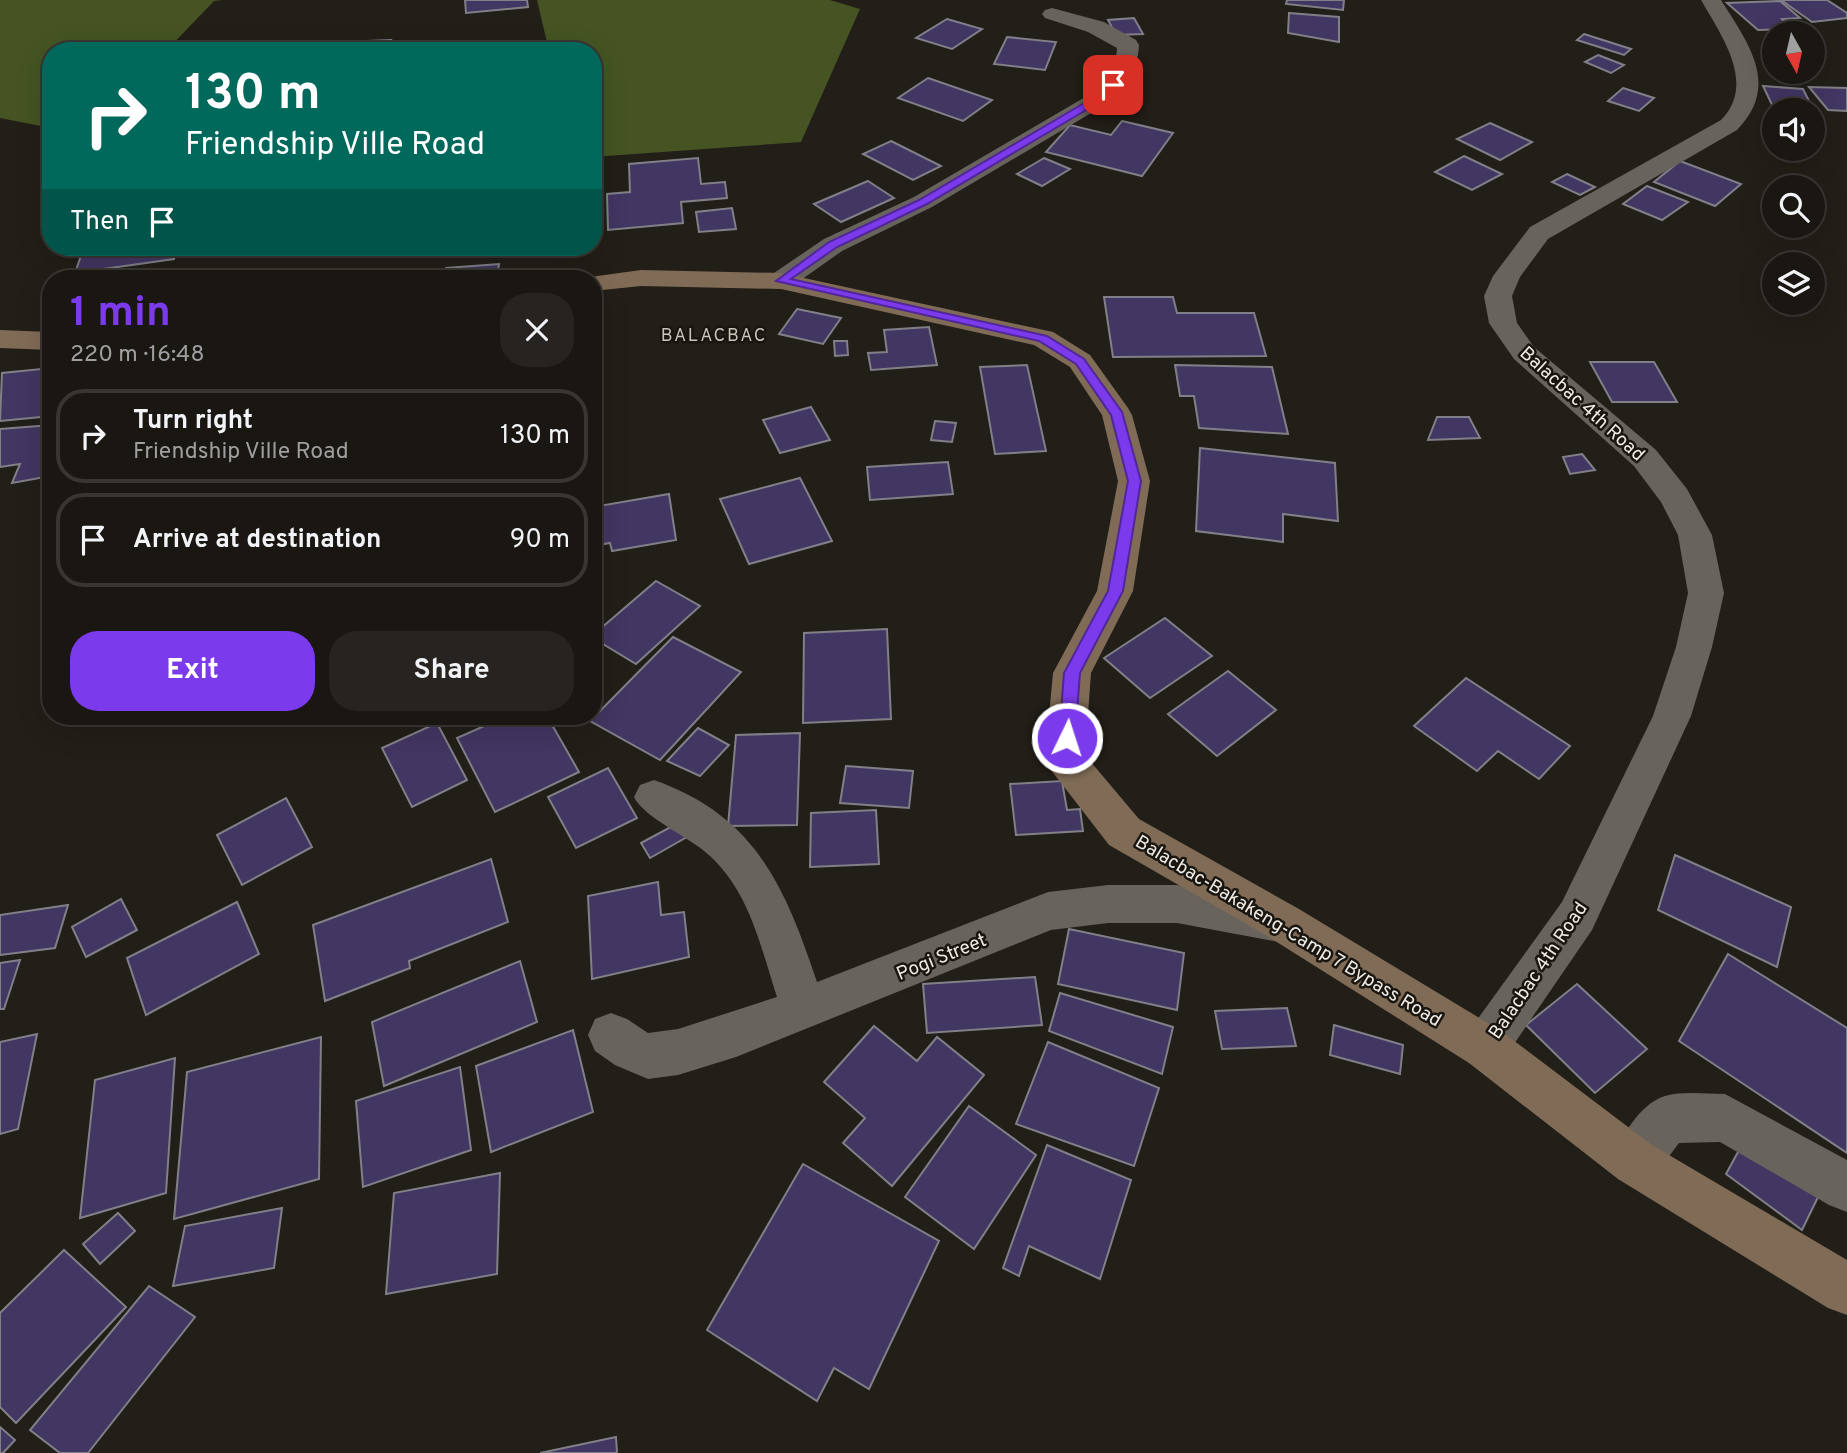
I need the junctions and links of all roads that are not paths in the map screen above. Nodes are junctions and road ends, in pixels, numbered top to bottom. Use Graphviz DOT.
graph roads {
  1 [pos="1711,0"];
  2 [pos="1052,14"];
  3 [pos="781,281"];
  4 [pos="602,282"];
  5 [pos="0,339"];
  6 [pos="42,341"];
  7 [pos="654,797"];
  8 [pos="1284,923"];
  9 [pos="803,1008"];
  10 [pos="611,1035"];
  11 [pos="1485,1047"];
  12 [pos="1635,1162"];
  13 [pos="1847,1187"];
  14 [pos="1847,1289"];
  1 -- 11 [label="street, Balacbac 4th Road"];
  2 -- 3 [label="street"];
  3 -- 4 [label="main road, Balacbac-Bakakeng-Camp 7 Bypass Road"];
  3 -- 8 [label="main road, Balacbac-Bakakeng-Camp 7 Bypass Road"];
  5 -- 6 [label="main road"];
  7 -- 9 [label="street"];
  8 -- 9 [label="street, Pogi Street"];
  8 -- 11 [label="main road, Balacbac-Bakakeng-Camp 7 Bypass Road"];
  9 -- 10 [label="street, Pogi Street"];
  11 -- 12 [label="main road, Balacbac-Bakakeng-Camp 7 Bypass Road"];
  12 -- 13 [label="street"];
  12 -- 14 [label="main road, Balacbac-Bakakeng-Camp 7 Bypass Road"];
}
